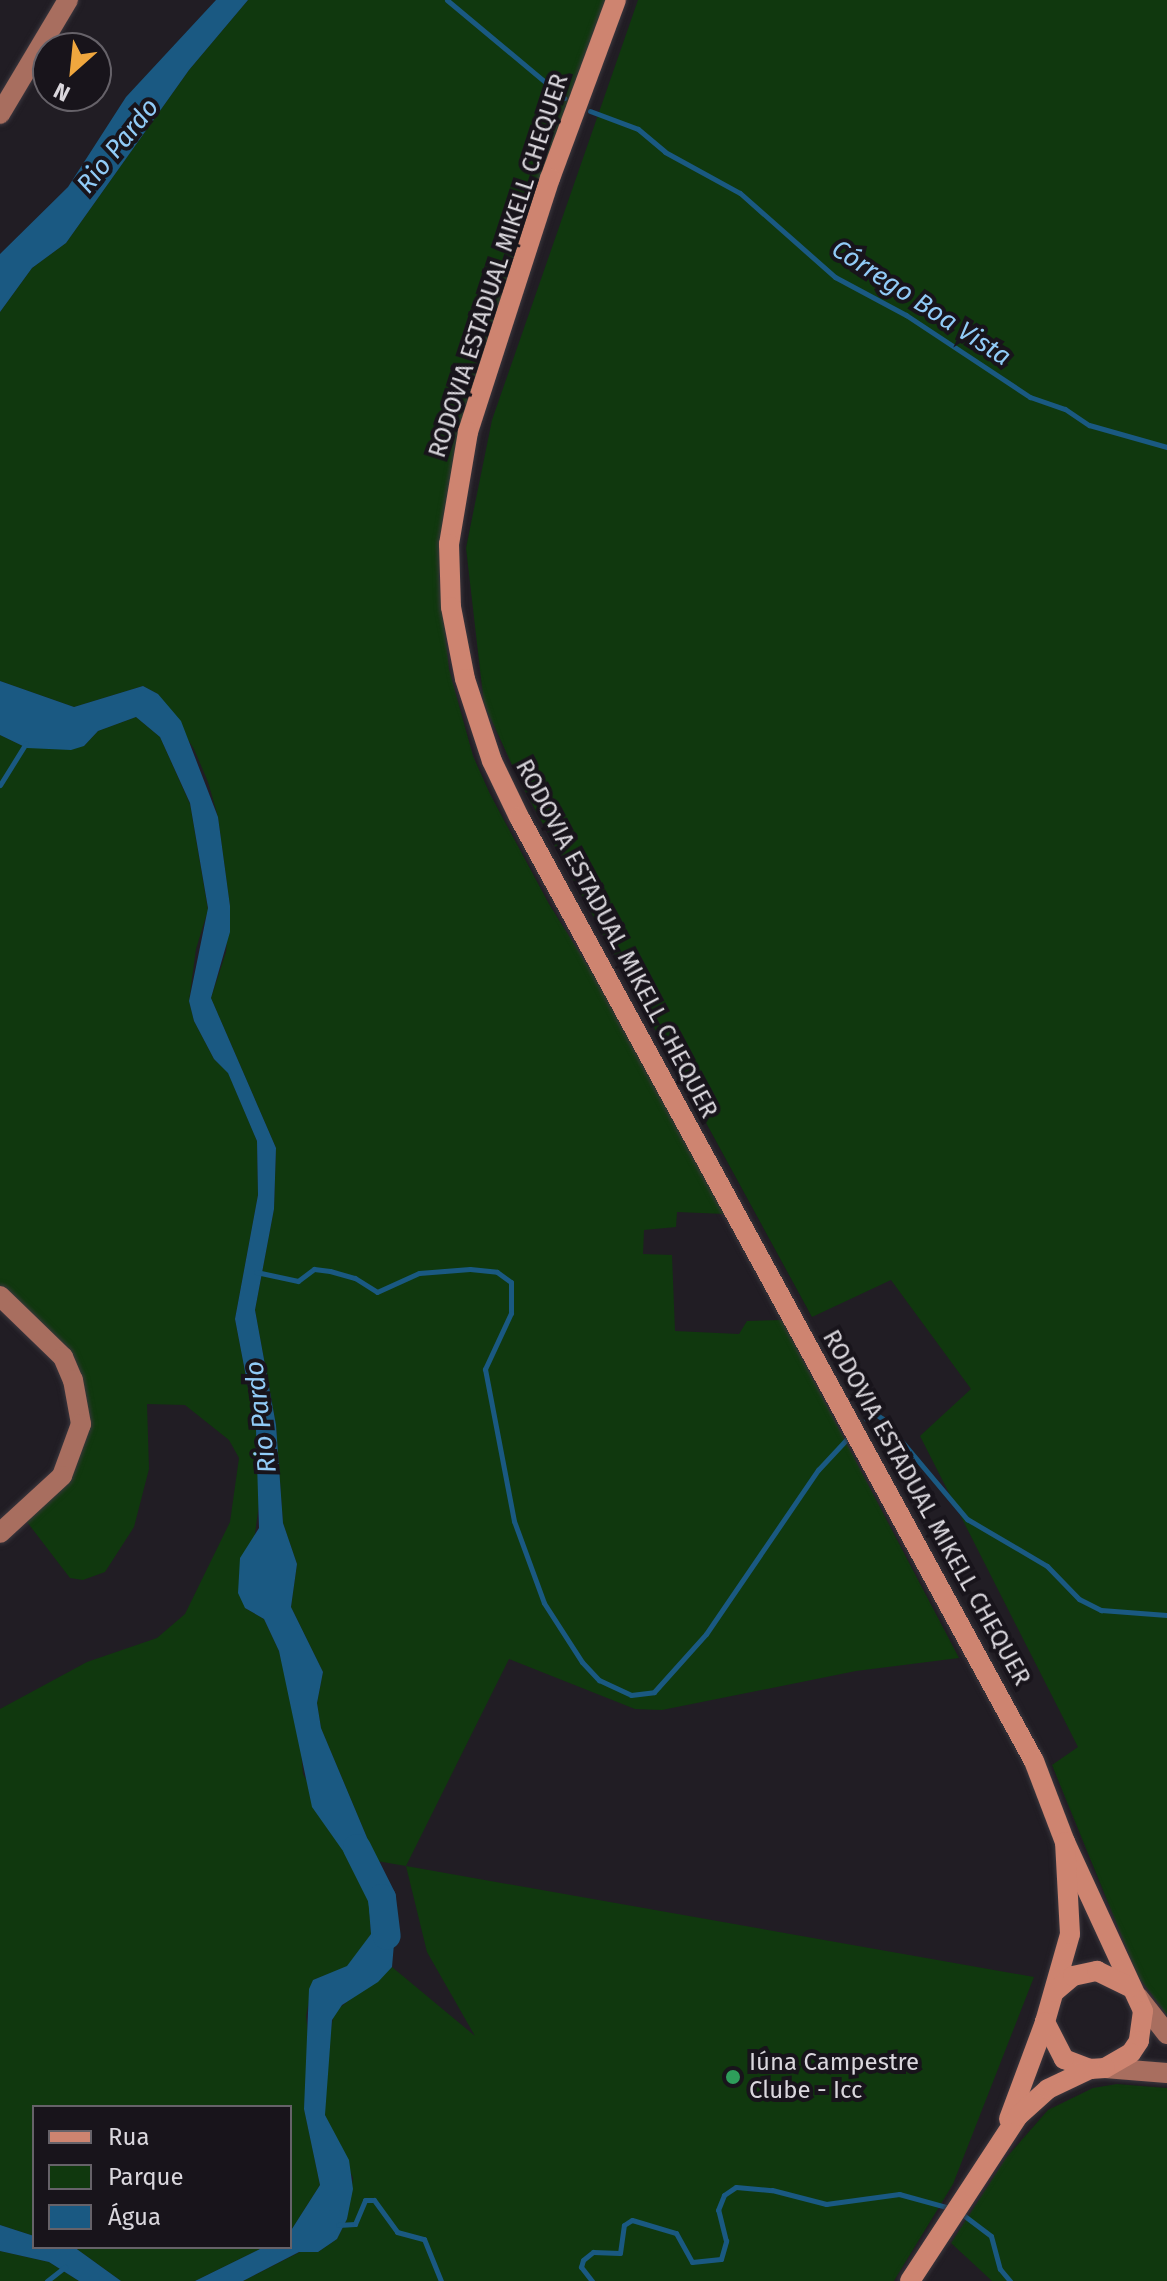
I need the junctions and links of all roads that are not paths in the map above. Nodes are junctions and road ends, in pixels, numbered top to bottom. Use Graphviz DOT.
graph roads {
  1 [pos="68,0"];
  2 [pos="616,0"];
  3 [pos="0,114"];
  4 [pos="0,1296"];
  5 [pos="0,1533"];
  6 [pos="1065,1842"];
  7 [pos="1054,1992"];
  8 [pos="1134,1992"];
  9 [pos="1045,2022"];
  10 [pos="1167,2034"];
  11 [pos="1098,2068"];
  12 [pos="1167,2073"];
  13 [pos="1003,2134"];
  14 [pos="910,2281"];
  1 -- 3 [label="street"];
  2 -- 6 [label="main road, RODOVIA ESTADUAL MIKELL CHEQUER"];
  4 -- 5 [label="street"];
  6 -- 7 [label="main road"];
  6 -- 8 [label="main road, RODOVIA ESTADUAL MIKELL CHEQUER"];
  7 -- 8 [label="main road"];
  7 -- 9 [label="main road"];
  8 -- 10 [label="street"];
  8 -- 11 [label="main road"];
  9 -- 11 [label="main road"];
  9 -- 13 [label="main road"];
  11 -- 12 [label="street"];
  11 -- 13 [label="main road"];
  13 -- 14 [label="main road"];
}
